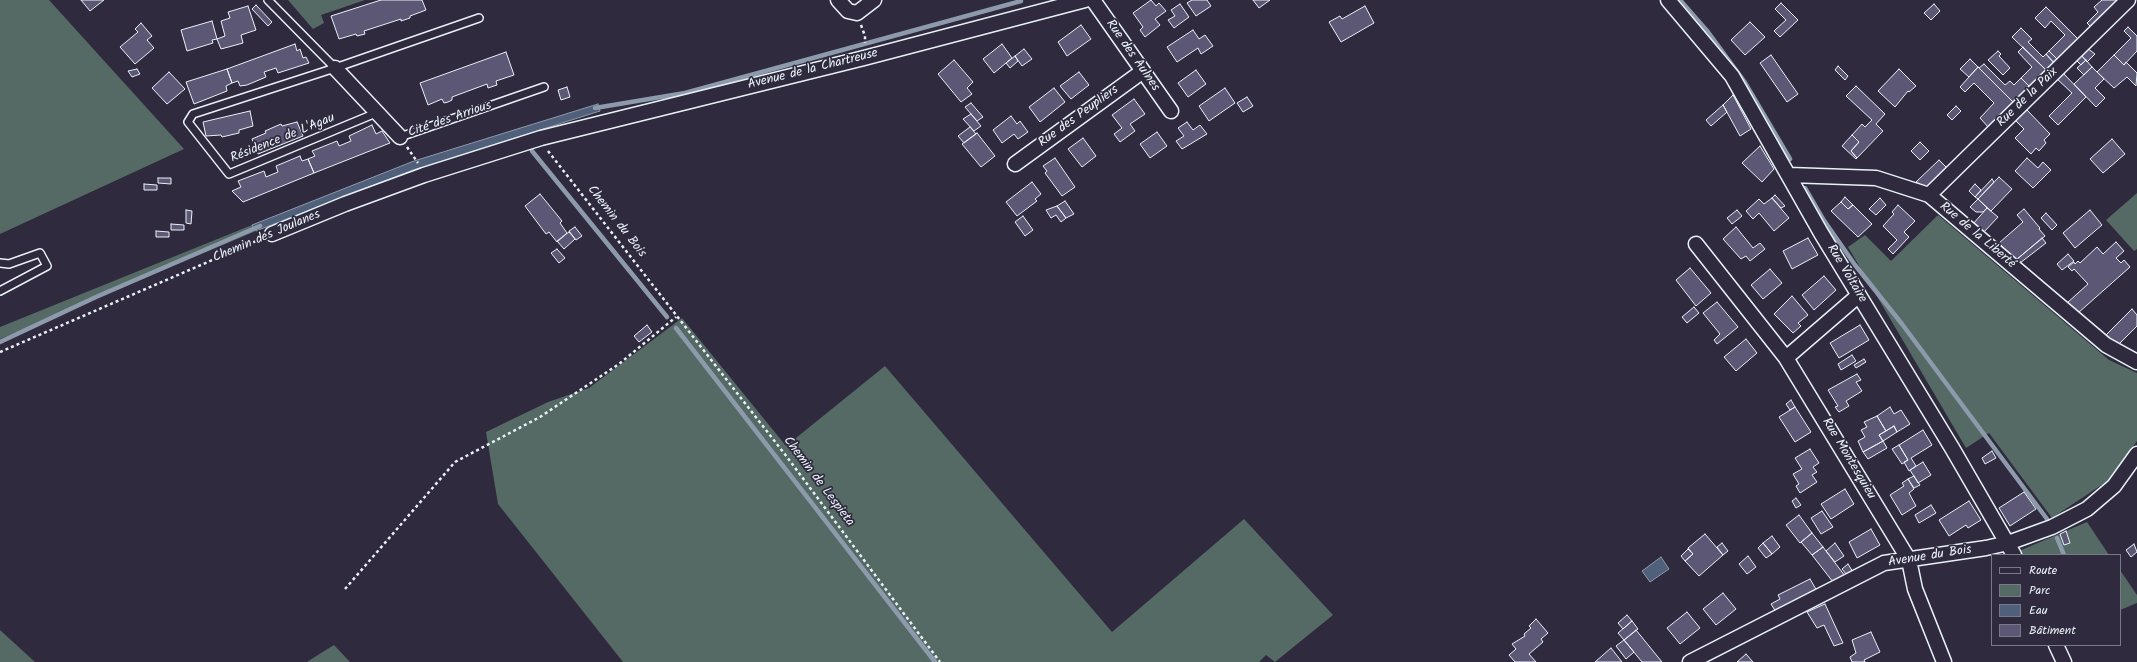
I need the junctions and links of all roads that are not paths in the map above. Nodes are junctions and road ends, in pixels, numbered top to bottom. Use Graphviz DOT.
graph roads {
  1 [pos="268,0"];
  2 [pos="838,0"];
  3 [pos="874,0"];
  4 [pos="1085,0"];
  5 [pos="1093,0"];
  6 [pos="1668,0"];
  7 [pos="2128,0"];
  8 [pos="1049,4"];
  9 [pos="479,18"];
  10 [pos="335,68"];
  11 [pos="1143,71"];
  12 [pos="544,87"];
  13 [pos="1171,111"];
  14 [pos="376,113"];
  15 [pos="400,137"];
  16 [pos="541,138"];
  17 [pos="1015,164"];
  18 [pos="1789,175"];
  19 [pos="1929,195"];
  20 [pos="272,234"];
  21 [pos="1696,244"];
  22 [pos="0,264"];
  23 [pos="0,291"];
  24 [pos="1858,295"];
  25 [pos="1786,358"];
  26 [pos="2137,362"];
  27 [pos="2137,454"];
  28 [pos="2011,549"];
  29 [pos="1909,560"];
  30 [pos="2056,646"];
  31 [pos="1695,661"];
  32 [pos="1944,662"];
  33 [pos="2064,662"];
  1 -- 10 [label="lane, Cité des Arrious"];
  2 -- 3 [label="street"];
  4 -- 8 [label="street, Avenue de la Chartreuse"];
  5 -- 11 [label="street, Rue des Aulnes"];
  6 -- 18 [label="street, Rue Voltaire"];
  7 -- 19 [label="street, Rue de la Paix"];
  8 -- 16 [label="street, Avenue de la Chartreuse"];
  9 -- 10 [label="lane"];
  10 -- 14 [label="street, Cité des Arrious"];
  10 -- 14 [label="lane, Résidence de L'Agau"];
  11 -- 13 [label="street, Rue des Aulnes"];
  11 -- 17 [label="street, Rue des Peupliers"];
  12 -- 15 [label="lane, Cité des Arrious"];
  14 -- 15 [label="street, Cité des Arrious"];
  16 -- 20 [label="street, Chemin des Joulanes"];
  18 -- 19 [label="street, Rue de la Liberté"];
  18 -- 24 [label="street, Rue Voltaire"];
  19 -- 26 [label="street, Rue de la Liberté"];
  21 -- 25 [label="street, Rue Montesquieu"];
  22 -- 23 [label="lane"];
  24 -- 25 [label="street"];
  24 -- 28 [label="street, Rue Voltaire"];
  25 -- 29 [label="street, Rue Montesquieu"];
  27 -- 28 [label="street, Avenue du Bois"];
  28 -- 29 [label="street, Avenue du Bois"];
  29 -- 31 [label="street, Avenue du Bois"];
  29 -- 32 [label="street, Rue Montesquieu"];
  30 -- 33 [label="street"];
}
